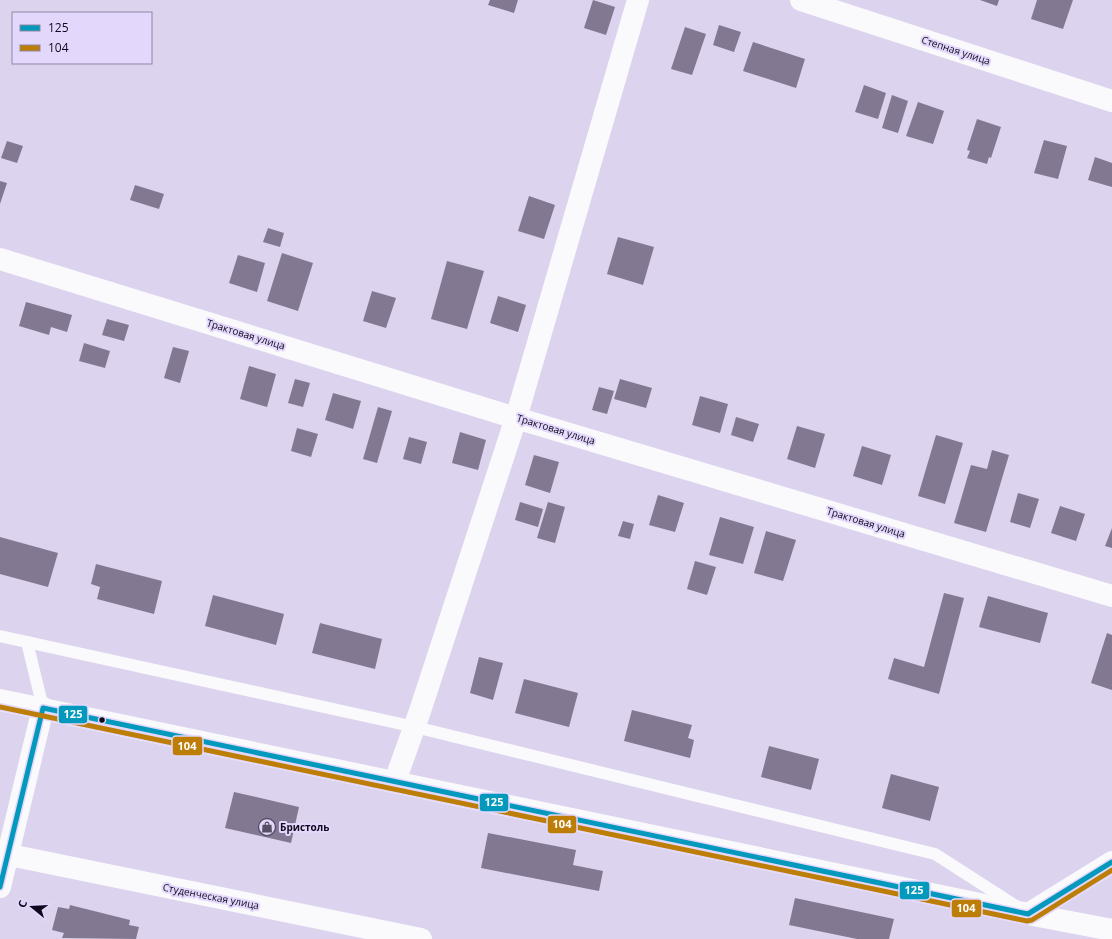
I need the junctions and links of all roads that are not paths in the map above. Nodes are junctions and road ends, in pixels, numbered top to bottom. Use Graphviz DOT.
graph roads {
  1 [pos="638,0"];
  2 [pos="801,0"];
  3 [pos="1112,101"];
  4 [pos="0,259"];
  5 [pos="516,418"];
  6 [pos="1112,596"];
  7 [pos="0,636"];
  8 [pos="27,642"];
  9 [pos="0,700"];
  10 [pos="43,708"];
  11 [pos="415,726"];
  12 [pos="395,781"];
  13 [pos="4,854"];
  14 [pos="1112,862"];
  15 [pos="0,887"];
  16 [pos="1028,914"];
  17 [pos="1112,930"];
  18 [pos="421,939"];
  1 -- 5 [label="street"];
  2 -- 3 [label="street, Степная улица"];
  4 -- 5 [label="street, Трактовая улица"];
  5 -- 6 [label="street, Трактовая улица"];
  5 -- 11 [label="street"];
  7 -- 8 [label="lane"];
  8 -- 10 [label="lane"];
  8 -- 11 [label="lane"];
  9 -- 10 [label="street"];
  10 -- 12 [label="street"];
  10 -- 13 [label="street"];
  11 -- 12 [label="street"];
  11 -- 16 [label="lane"];
  12 -- 16 [label="street"];
  13 -- 15 [label="street"];
  13 -- 18 [label="street, Студенческая улица"];
  14 -- 16 [label="street"];
  16 -- 17 [label="street"];
}
